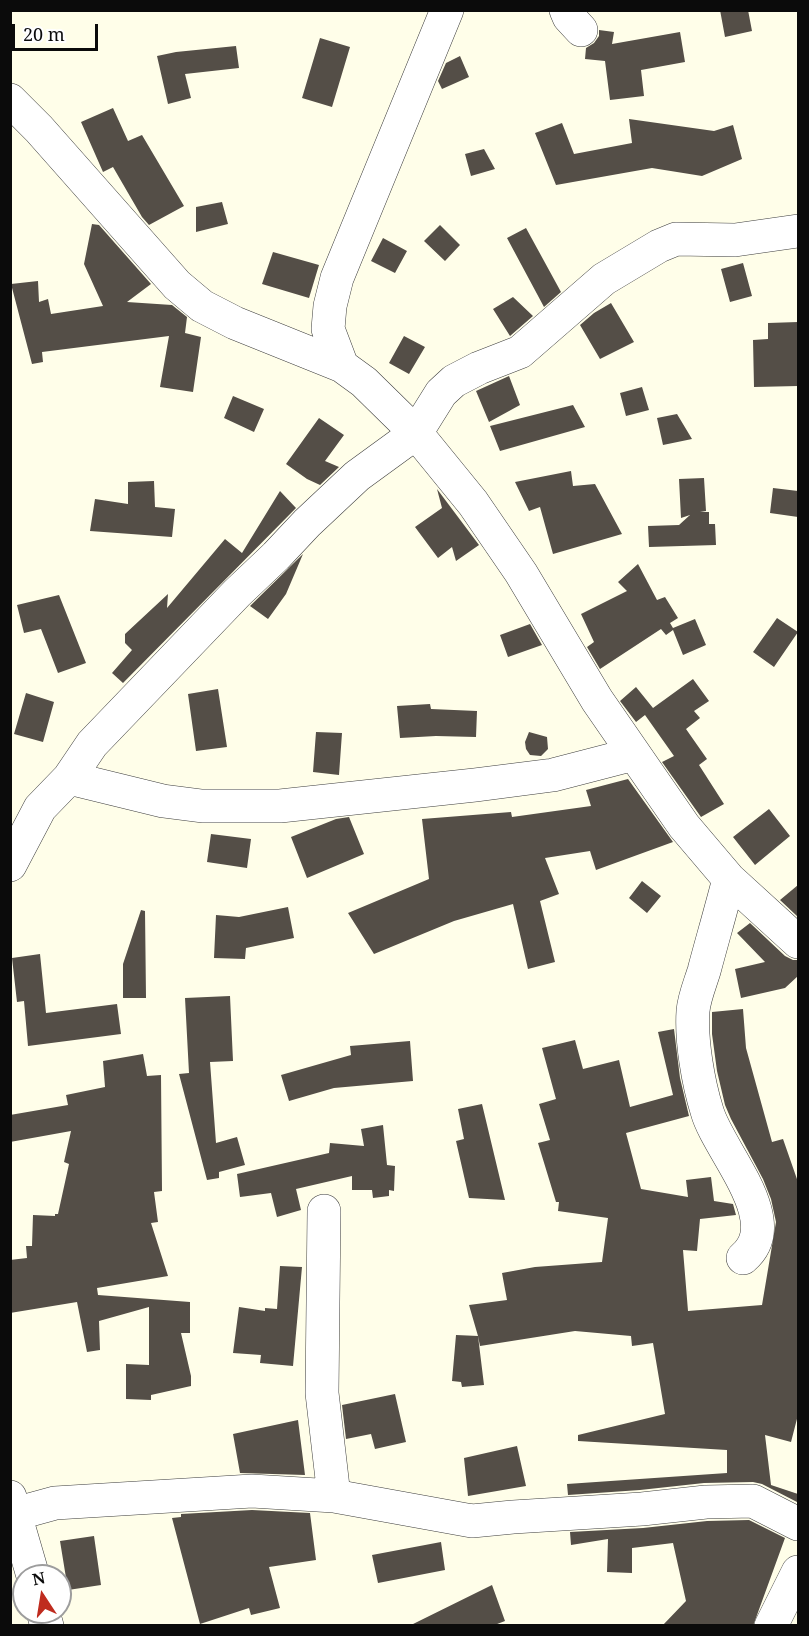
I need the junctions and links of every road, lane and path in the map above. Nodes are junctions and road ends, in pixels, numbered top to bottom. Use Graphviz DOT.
graph roads {
  1 [pos="447,10"];
  2 [pos="10,100"];
  3 [pos="798,231"];
  4 [pos="342,366"];
  5 [pos="416,433"];
  6 [pos="634,754"];
  7 [pos="69,778"];
  8 [pos="10,865"];
  9 [pos="729,879"];
  10 [pos="798,942"];
  11 [pos="324,1211"];
  12 [pos="743,1258"];
  13 [pos="334,1496"];
  14 [pos="13,1505"];
  15 [pos="798,1524"];
  16 [pos="30,1564"];
  17 [pos="798,1572"];
  18 [pos="771,1626"];
  1 -- 4 [label="street"];
  2 -- 4 [label="street"];
  3 -- 5 [label="street"];
  4 -- 5 [label="street"];
  5 -- 6 [label="street"];
  5 -- 7 [label="street"];
  6 -- 7 [label="street"];
  6 -- 9 [label="street"];
  7 -- 8 [label="street"];
  9 -- 10 [label="street"];
  9 -- 12 [label="street"];
  11 -- 13 [label="street"];
  13 -- 14 [label="street"];
  13 -- 15 [label="street"];
  14 -- 16 [label="street"];
  17 -- 18 [label="street"];
}
